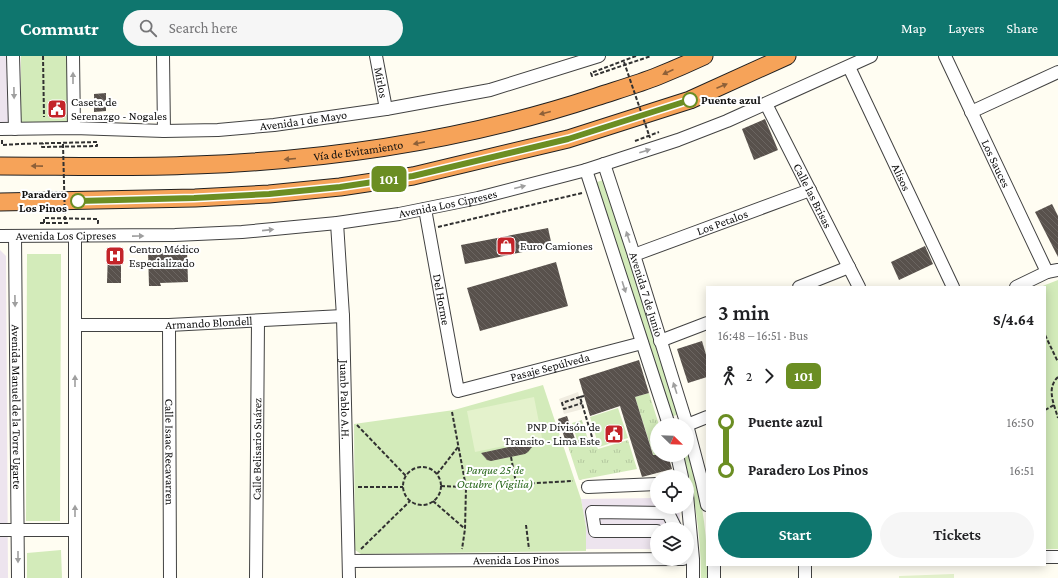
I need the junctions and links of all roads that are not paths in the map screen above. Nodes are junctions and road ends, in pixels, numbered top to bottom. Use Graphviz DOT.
graph roads {
  1 [pos="13,56"];
  2 [pos="73,56"];
  3 [pos="163,56"];
  4 [pos="376,56"];
  5 [pos="599,56"];
  6 [pos="704,56"];
  7 [pos="787,56"];
  8 [pos="871,56"];
  9 [pos="945,56"];
  10 [pos="849,67"];
  11 [pos="1058,72"];
  12 [pos="766,104"];
  13 [pos="386,109"];
  14 [pos="971,112"];
  15 [pos="74,128"];
  16 [pos="0,129"];
  17 [pos="15,129"];
  18 [pos="164,131"];
  19 [pos="604,164"];
  20 [pos="0,166"];
  21 [pos="586,170"];
  22 [pos="810,190"];
  23 [pos="0,202"];
  24 [pos="425,209"];
  25 [pos="336,223"];
  26 [pos="0,236"];
  27 [pos="15,236"];
  28 [pos="75,236"];
  29 [pos="634,255"];
  30 [pos="849,267"];
  31 [pos="1052,271"];
  32 [pos="802,286"];
  33 [pos="858,286"];
  34 [pos="953,286"];
  35 [pos="1018,286"];
  36 [pos="343,316"];
  37 [pos="258,321"];
  38 [pos="706,323"];
  39 [pos="75,325"];
  40 [pos="169,325"];
  41 [pos="660,341"];
  42 [pos="642,343"];
  43 [pos="458,391"];
  44 [pos="706,417"];
  45 [pos="667,418"];
  46 [pos="685,418"];
  47 [pos="694,422"];
  48 [pos="694,452"];
  49 [pos="650,484"];
  50 [pos="588,487"];
  51 [pos="706,500"];
  52 [pos="673,522"];
  53 [pos="0,530"];
  54 [pos="18,530"];
  55 [pos="75,530"];
  56 [pos="650,531"];
  57 [pos="1046,557"];
  58 [pos="1058,557"];
  59 [pos="650,559"];
  60 [pos="349,561"];
  61 [pos="690,566"];
  62 [pos="714,566"];
  63 [pos="805,566"];
  64 [pos="18,578"];
  65 [pos="75,578"];
  66 [pos="170,578"];
  67 [pos="256,578"];
  68 [pos="349,578"];
  69 [pos="693,578"];
  70 [pos="714,578"];
  71 [pos="805,578"];
  1 -- 17 [label="street, one-way"];
  15 -- 2 [label="street, one-way"];
  3 -- 18 [label="street"];
  4 -- 13 [label="street, Mirlos"];
  5 -- 13 [label="street, Avenida 1 de Mayo"];
  6 -- 20 [label="highway, Vía de Evitamiento, one-way"];
  23 -- 7 [label="highway, one-way"];
  8 -- 10 [label="street, Avenida Los Cipreses"];
  9 -- 14 [label="street, Los Sauces"];
  10 -- 12 [label="street, Avenida Los Cipreses"];
  10 -- 34 [label="street, Alisos"];
  11 -- 14 [label="street"];
  19 -- 12 [label="street, Avenida Los Cipreses, one-way"];
  12 -- 22 [label="street, Calle las Brisas"];
  13 -- 18 [label="street, Avenida 1 de Mayo"];
  14 -- 31 [label="street, Los Sauces"];
  15 -- 17 [label="street, Avenida 1 de Mayo"];
  15 -- 18 [label="street, Avenida 1 de Mayo"];
  16 -- 17 [label="street, Avenida 1 de Mayo"];
  19 -- 21 [label="street, Avenida Los Cipreses"];
  29 -- 19 [label="street, Avenida 7 de Junio, one-way"];
  24 -- 21 [label="street, Avenida Los Cipreses, one-way"];
  21 -- 42 [label="street, Avenida 7 de Junio, one-way"];
  22 -- 29 [label="street, Los Petalos"];
  22 -- 30 [label="street, Calle las Brisas"];
  24 -- 25 [label="street, Avenida Los Cipreses"];
  24 -- 43 [label="street, Del Horme"];
  28 -- 25 [label="street, Avenida Los Cipreses, one-way"];
  25 -- 36 [label="street, Juanb Pablo A.H."];
  26 -- 27 [label="street, Avenida Los Cipreses"];
  27 -- 28 [label="street, Avenida Los Cipreses"];
  27 -- 54 [label="street, Avenida Manuel de la Torre Ugarte, one-way"];
  28 -- 39 [label="street"];
  29 -- 41 [label="street, Avenida 7 de Junio"];
  30 -- 32 [label="street"];
  30 -- 33 [label="street, Calle las Brisas"];
  31 -- 35 [label="street"];
  36 -- 37 [label="street, Armando Blondell"];
  36 -- 60 [label="street, Juanb Pablo A.H."];
  37 -- 40 [label="street, Armando Blondell"];
  37 -- 67 [label="street, Calle Belisario Suárez"];
  38 -- 41 [label="street"];
  39 -- 40 [label="street, Armando Blondell"];
  55 -- 39 [label="street, one-way"];
  40 -- 66 [label="street, Calle Isaac Recavarren"];
  46 -- 41 [label="street, Avenida 7 de Junio, one-way"];
  42 -- 43 [label="street, Pasaje Sepúlveda"];
  42 -- 45 [label="street, Avenida 7 de Junio"];
  44 -- 47 [label="street"];
  48 -- 51 [label="street, Avenida 7 de Junio"];
  49 -- 50 [label="street"];
  52 -- 56 [label="street"];
  53 -- 54 [label="street"];
  54 -- 55 [label="street"];
  54 -- 64 [label="street, Avenida Manuel de la Torre Ugarte, one-way"];
  55 -- 65 [label="street"];
  57 -- 58 [label="street"];
  59 -- 60 [label="street, Avenida Los Pinos"];
  60 -- 68 [label="street, Juanb Pablo A.H."];
  61 -- 69 [label="street"];
  62 -- 70 [label="street"];
  63 -- 71 [label="street"];
}
